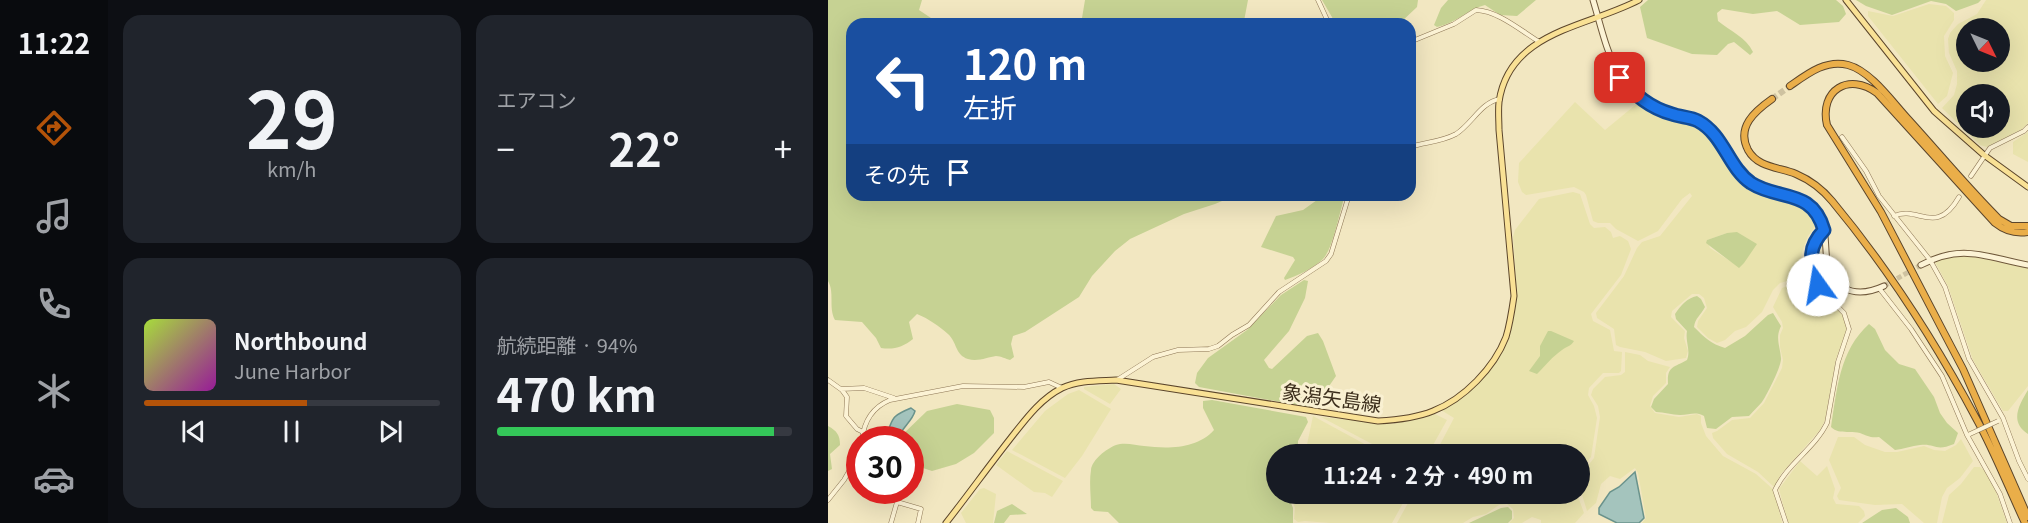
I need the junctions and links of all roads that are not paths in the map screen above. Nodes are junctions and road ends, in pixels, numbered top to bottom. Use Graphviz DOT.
graph roads {
  1 [pos="1318,0"];
  2 [pos="1593,0"];
  3 [pos="1640,0"];
  4 [pos="1846,0"];
  5 [pos="1326,18"];
  6 [pos="1599,18"];
  7 [pos="1416,40"];
  8 [pos="1538,41"];
  9 [pos="1790,86"];
  10 [pos="1500,99"];
  11 [pos="1772,99"];
  12 [pos="2028,127"];
  13 [pos="1842,137"];
  14 [pos="1416,146"];
  15 [pos="1984,155"];
  16 [pos="1971,176"];
  17 [pos="2028,188"];
  18 [pos="1959,197"];
  19 [pos="1347,201"];
  20 [pos="1894,216"];
  21 [pos="2028,226"];
  22 [pos="1824,230"];
  23 [pos="2028,232"];
  24 [pos="1930,260"];
  25 [pos="1921,265"];
  26 [pos="2028,265"];
  27 [pos="1881,287"];
  28 [pos="828,380"];
  29 [pos="1116,380"];
  30 [pos="1063,388"];
  31 [pos="841,389"];
  32 [pos="898,398"];
  33 [pos="2003,418"];
  34 [pos="854,426"];
  35 [pos="866,426"];
  36 [pos="1968,434"];
  37 [pos="846,476"];
  38 [pos="2028,479"];
  39 [pos="828,500"];
  40 [pos="2028,517"];
  41 [pos="891,523"];
  42 [pos="918,523"];
  43 [pos="946,523"];
  44 [pos="1786,523"];
  45 [pos="2010,523"];
  46 [pos="2025,523"];
  1 -- 5 [label="street"];
  2 -- 6 [label="street"];
  3 -- 6 [label="main road, 象潟矢島線"];
  4 -- 15 [label="main road"];
  6 -- 8 [label="main road, 象潟矢島線"];
  6 -- 22 [label="street"];
  7 -- 8 [label="street"];
  8 -- 10 [label="main road, 象潟矢島線"];
  9 -- 21 [label="highway"];
  10 -- 14 [label="street"];
  10 -- 29 [label="main road, 象潟矢島線"];
  11 -- 46 [label="highway"];
  12 -- 15 [label="street"];
  13 -- 20 [label="street"];
  15 -- 16 [label="street"];
  15 -- 17 [label="main road"];
  18 -- 20 [label="street"];
  19 -- 29 [label="street"];
  20 -- 24 [label="street"];
  22 -- 27 [label="street"];
  22 -- 44 [label="street"];
  23 -- 40 [label="highway"];
  24 -- 25 [label="street"];
  24 -- 26 [label="street"];
  24 -- 33 [label="street"];
  27 -- 36 [label="street"];
  28 -- 31 [label="street"];
  29 -- 30 [label="main road, 象潟矢島線"];
  30 -- 32 [label="street"];
  30 -- 43 [label="main road, 象潟矢島線"];
  31 -- 32 [label="street"];
  31 -- 34 [label="street"];
  32 -- 35 [label="street"];
  33 -- 36 [label="street, bridge"];
  33 -- 38 [label="street"];
  36 -- 45 [label="street"];
  37 -- 39 [label="street"];
  41 -- 42 [label="street"];
}
